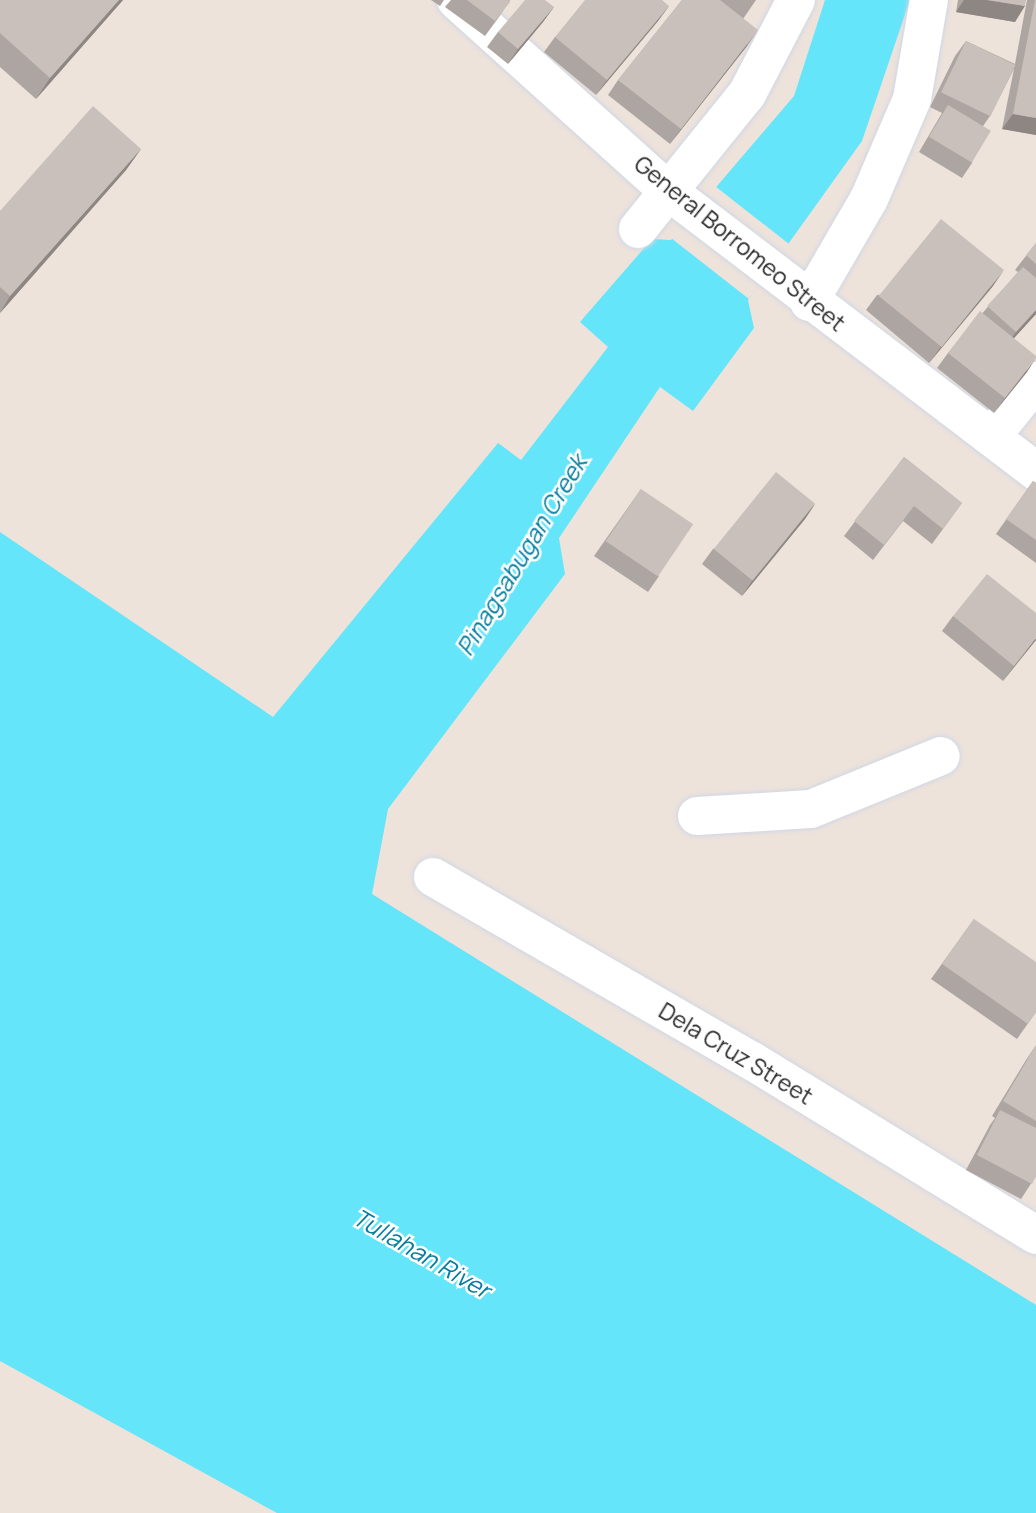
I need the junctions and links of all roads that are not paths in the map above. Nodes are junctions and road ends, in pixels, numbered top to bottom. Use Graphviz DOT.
graph roads {
  1 [pos="456,0"];
  2 [pos="796,0"];
  3 [pos="929,0"];
  4 [pos="668,191"];
  5 [pos="638,229"];
  6 [pos="809,302"];
  7 [pos="1036,381"];
  8 [pos="991,437"];
  9 [pos="1036,471"];
  10 [pos="941,756"];
  11 [pos="696,816"];
  12 [pos="433,877"];
  13 [pos="1036,1235"];
  1 -- 4 [label="street, General Borromeo Street"];
  2 -- 4 [label="street"];
  3 -- 6 [label="street"];
  4 -- 5 [label="street"];
  4 -- 6 [label="street, General Borromeo Street"];
  6 -- 8 [label="street, General Borromeo Street"];
  7 -- 8 [label="street"];
  8 -- 9 [label="street, General Borromeo Street"];
  10 -- 11 [label="street"];
  12 -- 13 [label="street, Dela Cruz Street"];
}
